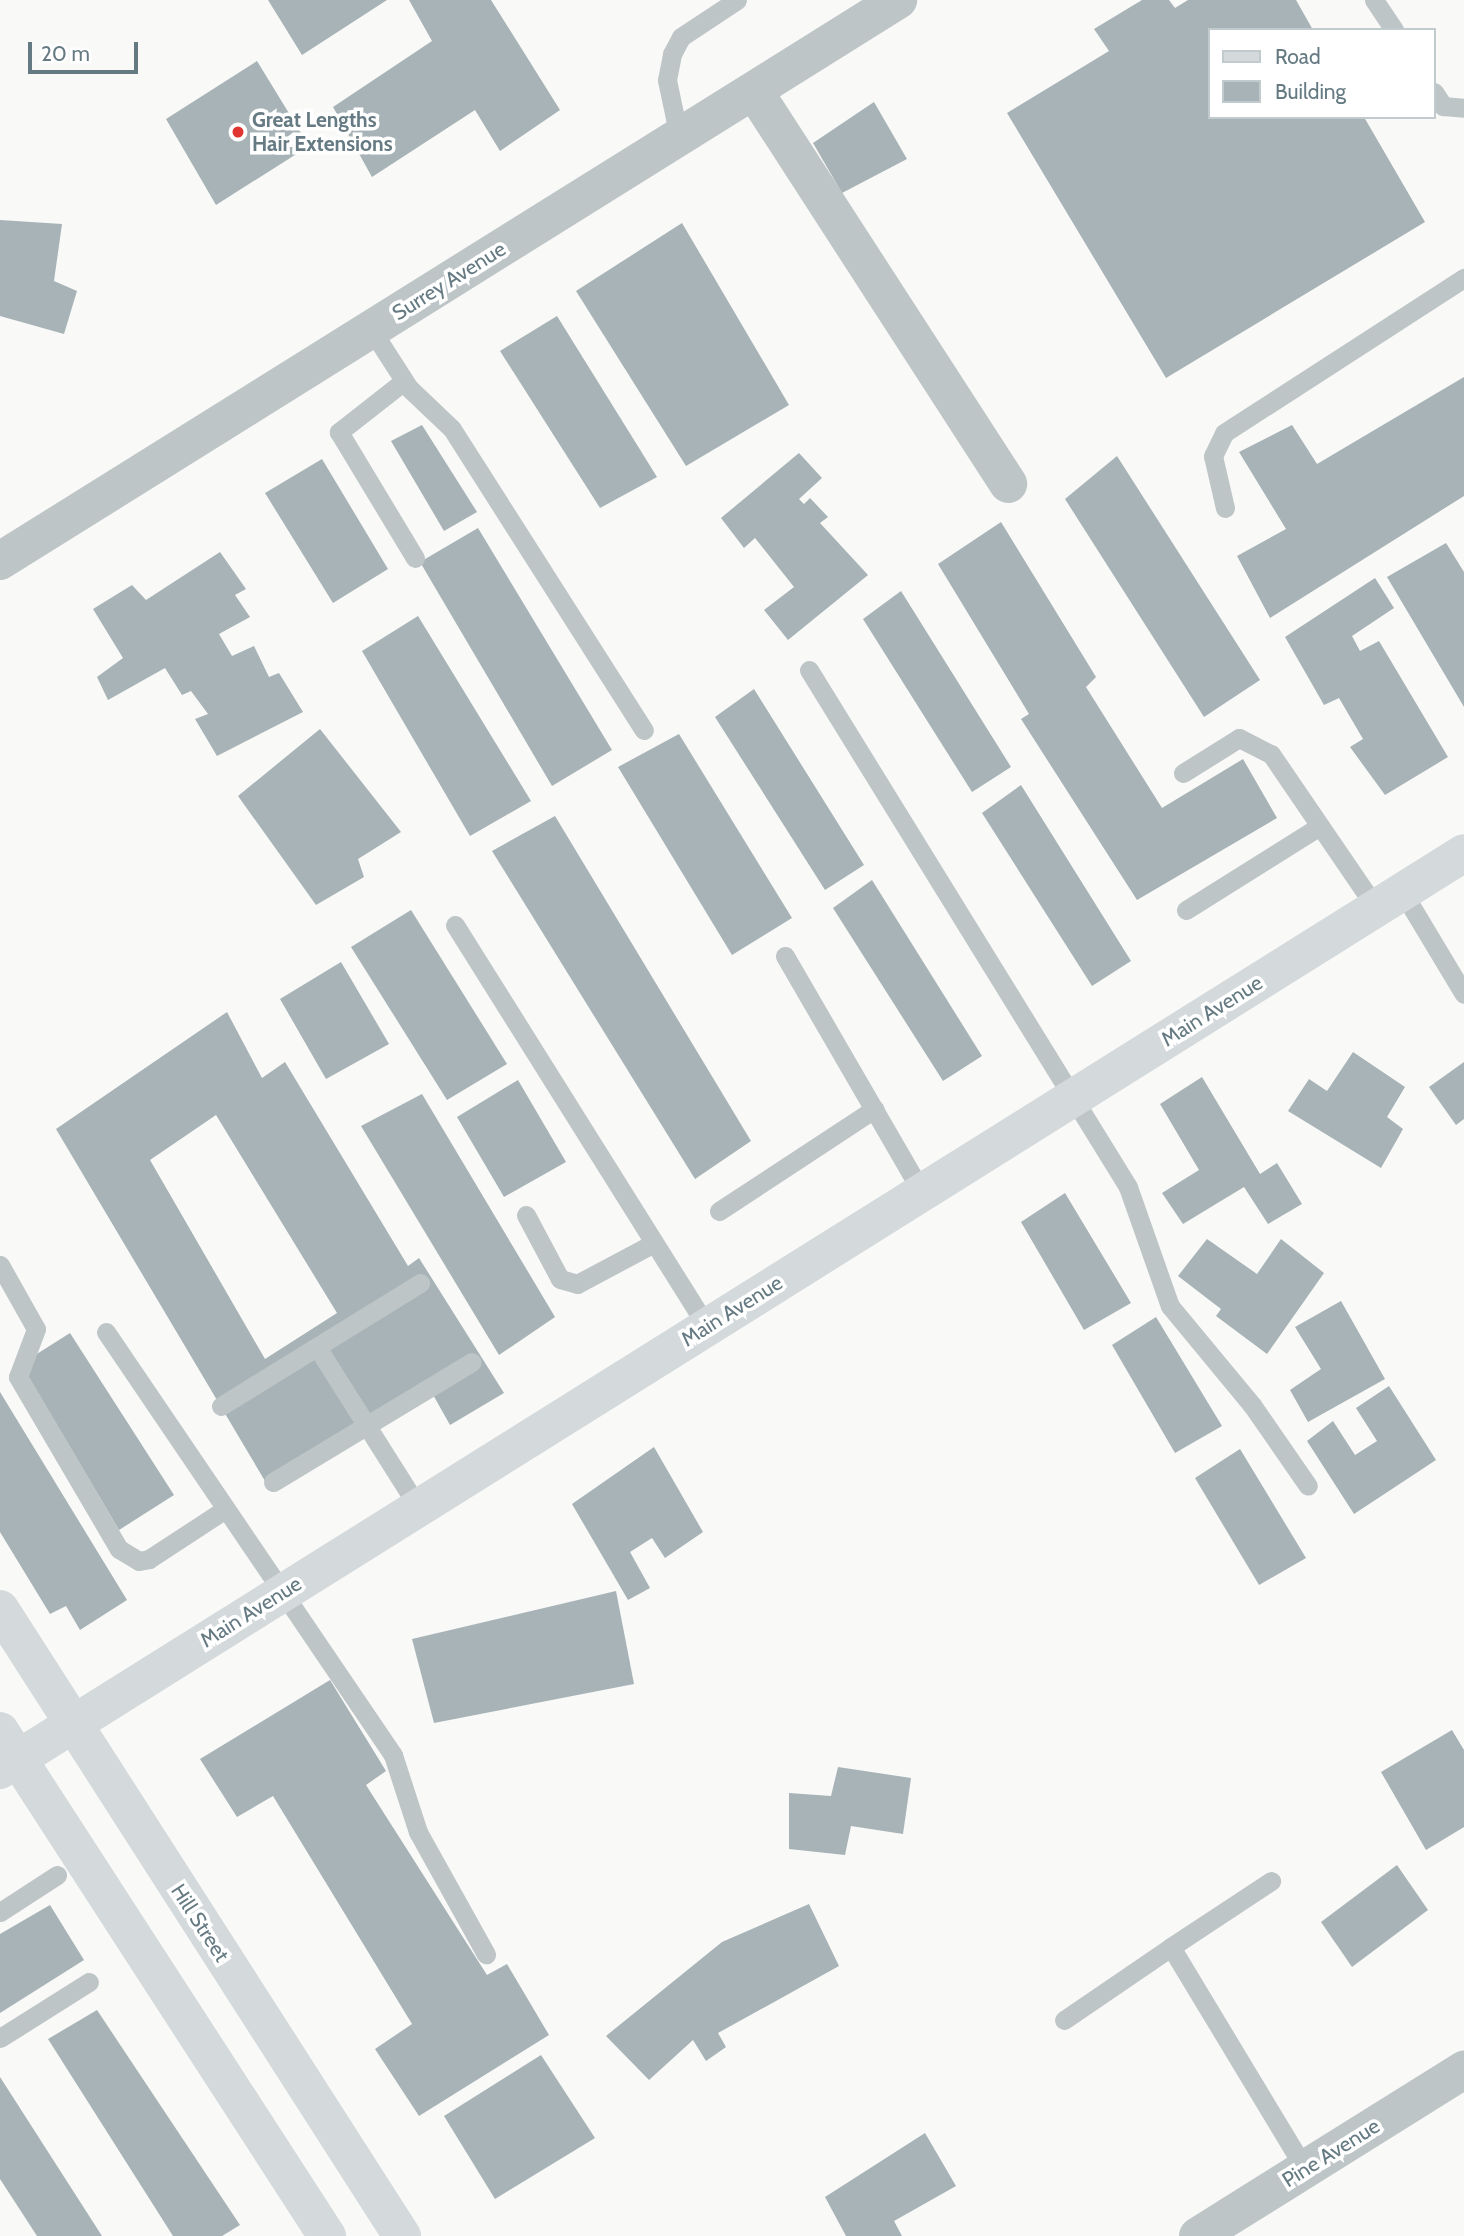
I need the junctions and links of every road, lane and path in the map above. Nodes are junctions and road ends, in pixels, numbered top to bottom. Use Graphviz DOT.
graph roads {
  1 [pos="737,0"];
  2 [pos="898,0"];
  3 [pos="1374,0"];
  4 [pos="1393,28"];
  5 [pos="754,91"];
  6 [pos="1436,95"];
  7 [pos="1464,108"];
  8 [pos="679,137"];
  9 [pos="1464,278"];
  10 [pos="371,330"];
  11 [pos="404,381"];
  12 [pos="1008,484"];
  13 [pos="1225,508"];
  14 [pos="415,558"];
  15 [pos="0,561"];
  16 [pos="809,670"];
  17 [pos="644,730"];
  18 [pos="1184,773"];
  19 [pos="1320,826"];
  20 [pos="1464,853"];
  21 [pos="1389,900"];
  22 [pos="1186,910"];
  23 [pos="455,925"];
  24 [pos="785,956"];
  25 [pos="1464,994"];
  26 [pos="1072,1098"];
  27 [pos="874,1109"];
  28 [pos="922,1192"];
  29 [pos="719,1211"];
  30 [pos="526,1215"];
  31 [pos="654,1243"];
  32 [pos="0,1265"];
  33 [pos="420,1283"];
  34 [pos="707,1327"];
  35 [pos="106,1332"];
  36 [pos="317,1347"];
  37 [pos="472,1362"];
  38 [pos="221,1406"];
  39 [pos="366,1425"];
  40 [pos="273,1482"];
  41 [pos="1308,1486"];
  42 [pos="418,1507"];
  43 [pos="224,1510"];
  44 [pos="281,1594"];
  45 [pos="0,1609"];
  46 [pos="72,1726"];
  47 [pos="6,1754"];
  48 [pos="57,1875"];
  49 [pos="1271,1881"];
  50 [pos="0,1912"];
  51 [pos="1171,1947"];
  52 [pos="486,1954"];
  53 [pos="89,1982"];
  54 [pos="1064,2020"];
  55 [pos="0,2038"];
  56 [pos="1464,2070"];
  57 [pos="1304,2169"];
  58 [pos="327,2236"];
  59 [pos="402,2236"];
  60 [pos="1198,2236"];
  1 -- 8 [label="lane"];
  2 -- 5 [label="street, Surrey Avenue"];
  3 -- 4 [label="lane"];
  5 -- 8 [label="street, Surrey Avenue"];
  5 -- 12 [label="street"];
  6 -- 7 [label="lane"];
  8 -- 10 [label="street, Surrey Avenue"];
  9 -- 13 [label="lane"];
  10 -- 11 [label="lane"];
  10 -- 15 [label="street, Surrey Avenue"];
  11 -- 14 [label="lane"];
  11 -- 17 [label="lane"];
  16 -- 26 [label="lane"];
  18 -- 19 [label="lane"];
  19 -- 21 [label="lane"];
  19 -- 22 [label="lane"];
  20 -- 21 [label="street, Main Avenue"];
  21 -- 25 [label="lane"];
  21 -- 26 [label="street, Main Avenue"];
  23 -- 31 [label="lane"];
  24 -- 27 [label="lane"];
  26 -- 28 [label="street, Main Avenue"];
  26 -- 41 [label="lane"];
  27 -- 28 [label="lane"];
  27 -- 29 [label="lane"];
  28 -- 34 [label="street, Main Avenue"];
  30 -- 31 [label="lane"];
  31 -- 34 [label="lane"];
  32 -- 43 [label="lane"];
  33 -- 36 [label="lane"];
  34 -- 42 [label="street, Main Avenue"];
  35 -- 43 [label="lane"];
  36 -- 38 [label="lane"];
  36 -- 39 [label="lane"];
  37 -- 39 [label="lane"];
  39 -- 40 [label="lane"];
  39 -- 42 [label="lane"];
  42 -- 44 [label="street, Main Avenue"];
  43 -- 44 [label="lane"];
  44 -- 46 [label="street, Main Avenue"];
  44 -- 52 [label="lane"];
  45 -- 46 [label="street, Hill Street"];
  46 -- 47 [label="street, Main Avenue"];
  46 -- 59 [label="street, Hill Street"];
  47 -- 58 [label="street"];
  48 -- 50 [label="lane"];
  49 -- 51 [label="lane"];
  51 -- 54 [label="lane"];
  51 -- 57 [label="lane"];
  53 -- 55 [label="lane"];
  56 -- 57 [label="street, Pine Avenue"];
  57 -- 60 [label="street, Pine Avenue"];
}
